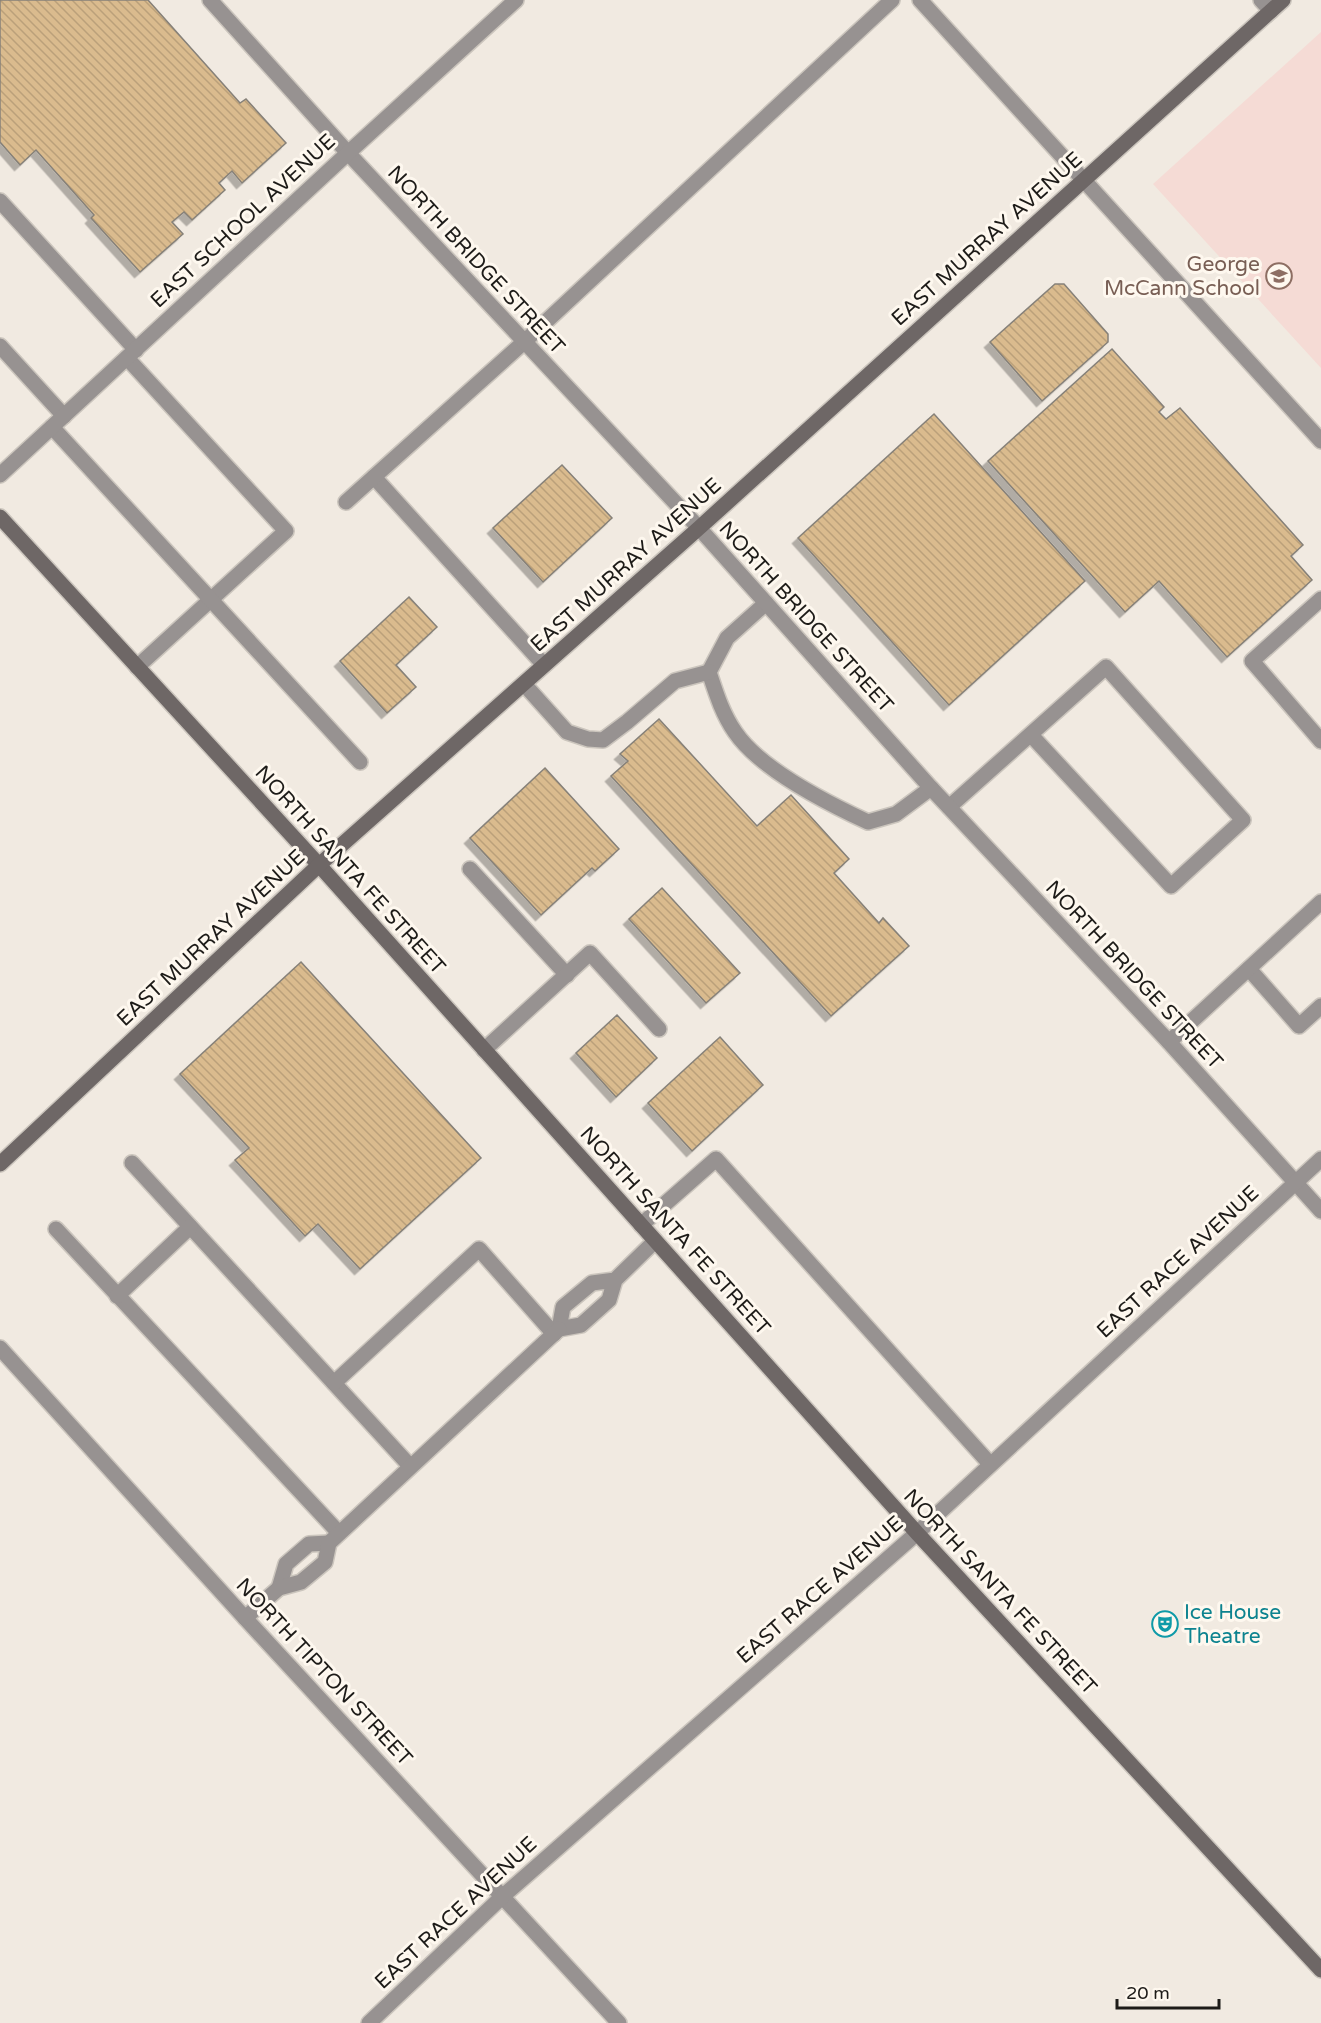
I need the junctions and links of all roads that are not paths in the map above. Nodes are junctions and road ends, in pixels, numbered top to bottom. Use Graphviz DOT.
graph roads {
  1 [pos="210,0"];
  2 [pos="516,0"];
  3 [pos="892,0"];
  4 [pos="920,0"];
  5 [pos="1283,0"];
  6 [pos="1266,5"];
  7 [pos="348,153"];
  8 [pos="1083,180"];
  9 [pos="0,201"];
  10 [pos="524,342"];
  11 [pos="0,346"];
  12 [pos="132,354"];
  13 [pos="64,416"];
  14 [pos="52,427"];
  15 [pos="1321,441"];
  16 [pos="0,475"];
  17 [pos="374,477"];
  18 [pos="346,502"];
  19 [pos="0,517"];
  20 [pos="699,528"];
  21 [pos="212,599"];
  22 [pos="1321,599"];
  23 [pos="766,603"];
  24 [pos="544,665"];
  25 [pos="137,667"];
  26 [pos="709,672"];
  27 [pos="524,684"];
  28 [pos="1031,735"];
  29 [pos="1321,741"];
  30 [pos="360,762"];
  31 [pos="931,788"];
  32 [pos="949,807"];
  33 [pos="319,866"];
  34 [pos="470,869"];
  35 [pos="1321,902"];
  36 [pos="1249,969"];
  37 [pos="567,975"];
  38 [pos="1321,1006"];
  39 [pos="659,1029"];
  40 [pos="1169,1042"];
  41 [pos="484,1050"];
  42 [pos="1321,1159"];
  43 [pos="132,1163"];
  44 [pos="0,1164"];
  45 [pos="1295,1183"];
  46 [pos="1321,1211"];
  47 [pos="641,1225"];
  48 [pos="190,1227"];
  49 [pos="56,1229"];
  50 [pos="655,1241"];
  51 [pos="615,1280"];
  52 [pos="117,1296"];
  53 [pos="556,1331"];
  54 [pos="0,1348"];
  55 [pos="334,1383"];
  56 [pos="990,1464"];
  57 [pos="410,1466"];
  58 [pos="917,1533"];
  59 [pos="334,1538"];
  60 [pos="279,1588"];
  61 [pos="245,1618"];
  62 [pos="503,1896"];
  63 [pos="1321,1970"];
  64 [pos="369,2023"];
  65 [pos="619,2023"];
  1 -- 7 [label="street, NORTH BRIDGE STREET"];
  2 -- 7 [label="street, EAST SCHOOL AVENUE"];
  3 -- 10 [label="street"];
  4 -- 8 [label="street"];
  5 -- 6 [label="street, EAST MURRAY AVENUE"];
  6 -- 8 [label="street, EAST MURRAY AVENUE"];
  7 -- 10 [label="street, NORTH BRIDGE STREET"];
  7 -- 12 [label="street, EAST SCHOOL AVENUE"];
  8 -- 15 [label="street"];
  8 -- 20 [label="street, EAST MURRAY AVENUE"];
  9 -- 12 [label="street"];
  10 -- 17 [label="street"];
  10 -- 20 [label="street, NORTH BRIDGE STREET"];
  11 -- 13 [label="street"];
  12 -- 13 [label="street, EAST SCHOOL AVENUE"];
  12 -- 21 [label="street"];
  13 -- 14 [label="street, EAST SCHOOL AVENUE"];
  14 -- 16 [label="street, EAST SCHOOL AVENUE"];
  14 -- 21 [label="street"];
  17 -- 18 [label="street"];
  17 -- 24 [label="street"];
  19 -- 25 [label="street, NORTH SANTA FE STREET"];
  20 -- 23 [label="street, NORTH BRIDGE STREET"];
  20 -- 24 [label="street, EAST MURRAY AVENUE"];
  21 -- 25 [label="street"];
  21 -- 30 [label="street"];
  22 -- 29 [label="street"];
  23 -- 26 [label="street"];
  23 -- 31 [label="street, NORTH BRIDGE STREET"];
  24 -- 27 [label="street, EAST MURRAY AVENUE"];
  25 -- 33 [label="street, NORTH SANTA FE STREET"];
  26 -- 27 [label="street"];
  26 -- 31 [label="street"];
  27 -- 33 [label="street, EAST MURRAY AVENUE"];
  28 -- 28 [label="street"];
  28 -- 32 [label="street"];
  31 -- 32 [label="street, NORTH BRIDGE STREET"];
  32 -- 40 [label="street, NORTH BRIDGE STREET"];
  33 -- 41 [label="street, NORTH SANTA FE STREET"];
  33 -- 44 [label="street, EAST MURRAY AVENUE"];
  34 -- 37 [label="street"];
  35 -- 36 [label="street"];
  36 -- 38 [label="street"];
  36 -- 40 [label="street"];
  37 -- 39 [label="street"];
  37 -- 41 [label="street"];
  40 -- 45 [label="street, NORTH BRIDGE STREET"];
  41 -- 47 [label="street, NORTH SANTA FE STREET"];
  42 -- 45 [label="street, EAST RACE AVENUE"];
  43 -- 48 [label="street"];
  45 -- 46 [label="street, NORTH BRIDGE STREET"];
  45 -- 56 [label="street, EAST RACE AVENUE"];
  47 -- 50 [label="street, NORTH SANTA FE STREET"];
  47 -- 56 [label="street"];
  48 -- 52 [label="street"];
  48 -- 55 [label="street"];
  49 -- 52 [label="street"];
  50 -- 51 [label="street"];
  50 -- 58 [label="street, NORTH SANTA FE STREET"];
  51 -- 53 [label="street"];
  51 -- 53 [label="street"];
  52 -- 59 [label="street"];
  53 -- 55 [label="street"];
  53 -- 57 [label="street"];
  54 -- 61 [label="street, NORTH TIPTON STREET"];
  55 -- 57 [label="street"];
  56 -- 58 [label="street, EAST RACE AVENUE"];
  57 -- 59 [label="street"];
  58 -- 62 [label="street, EAST RACE AVENUE"];
  58 -- 63 [label="street, NORTH SANTA FE STREET"];
  59 -- 60 [label="street"];
  59 -- 60 [label="street"];
  60 -- 61 [label="street"];
  61 -- 62 [label="street, NORTH TIPTON STREET"];
  62 -- 64 [label="street, EAST RACE AVENUE"];
  62 -- 65 [label="street, NORTH TIPTON STREET"];
}
